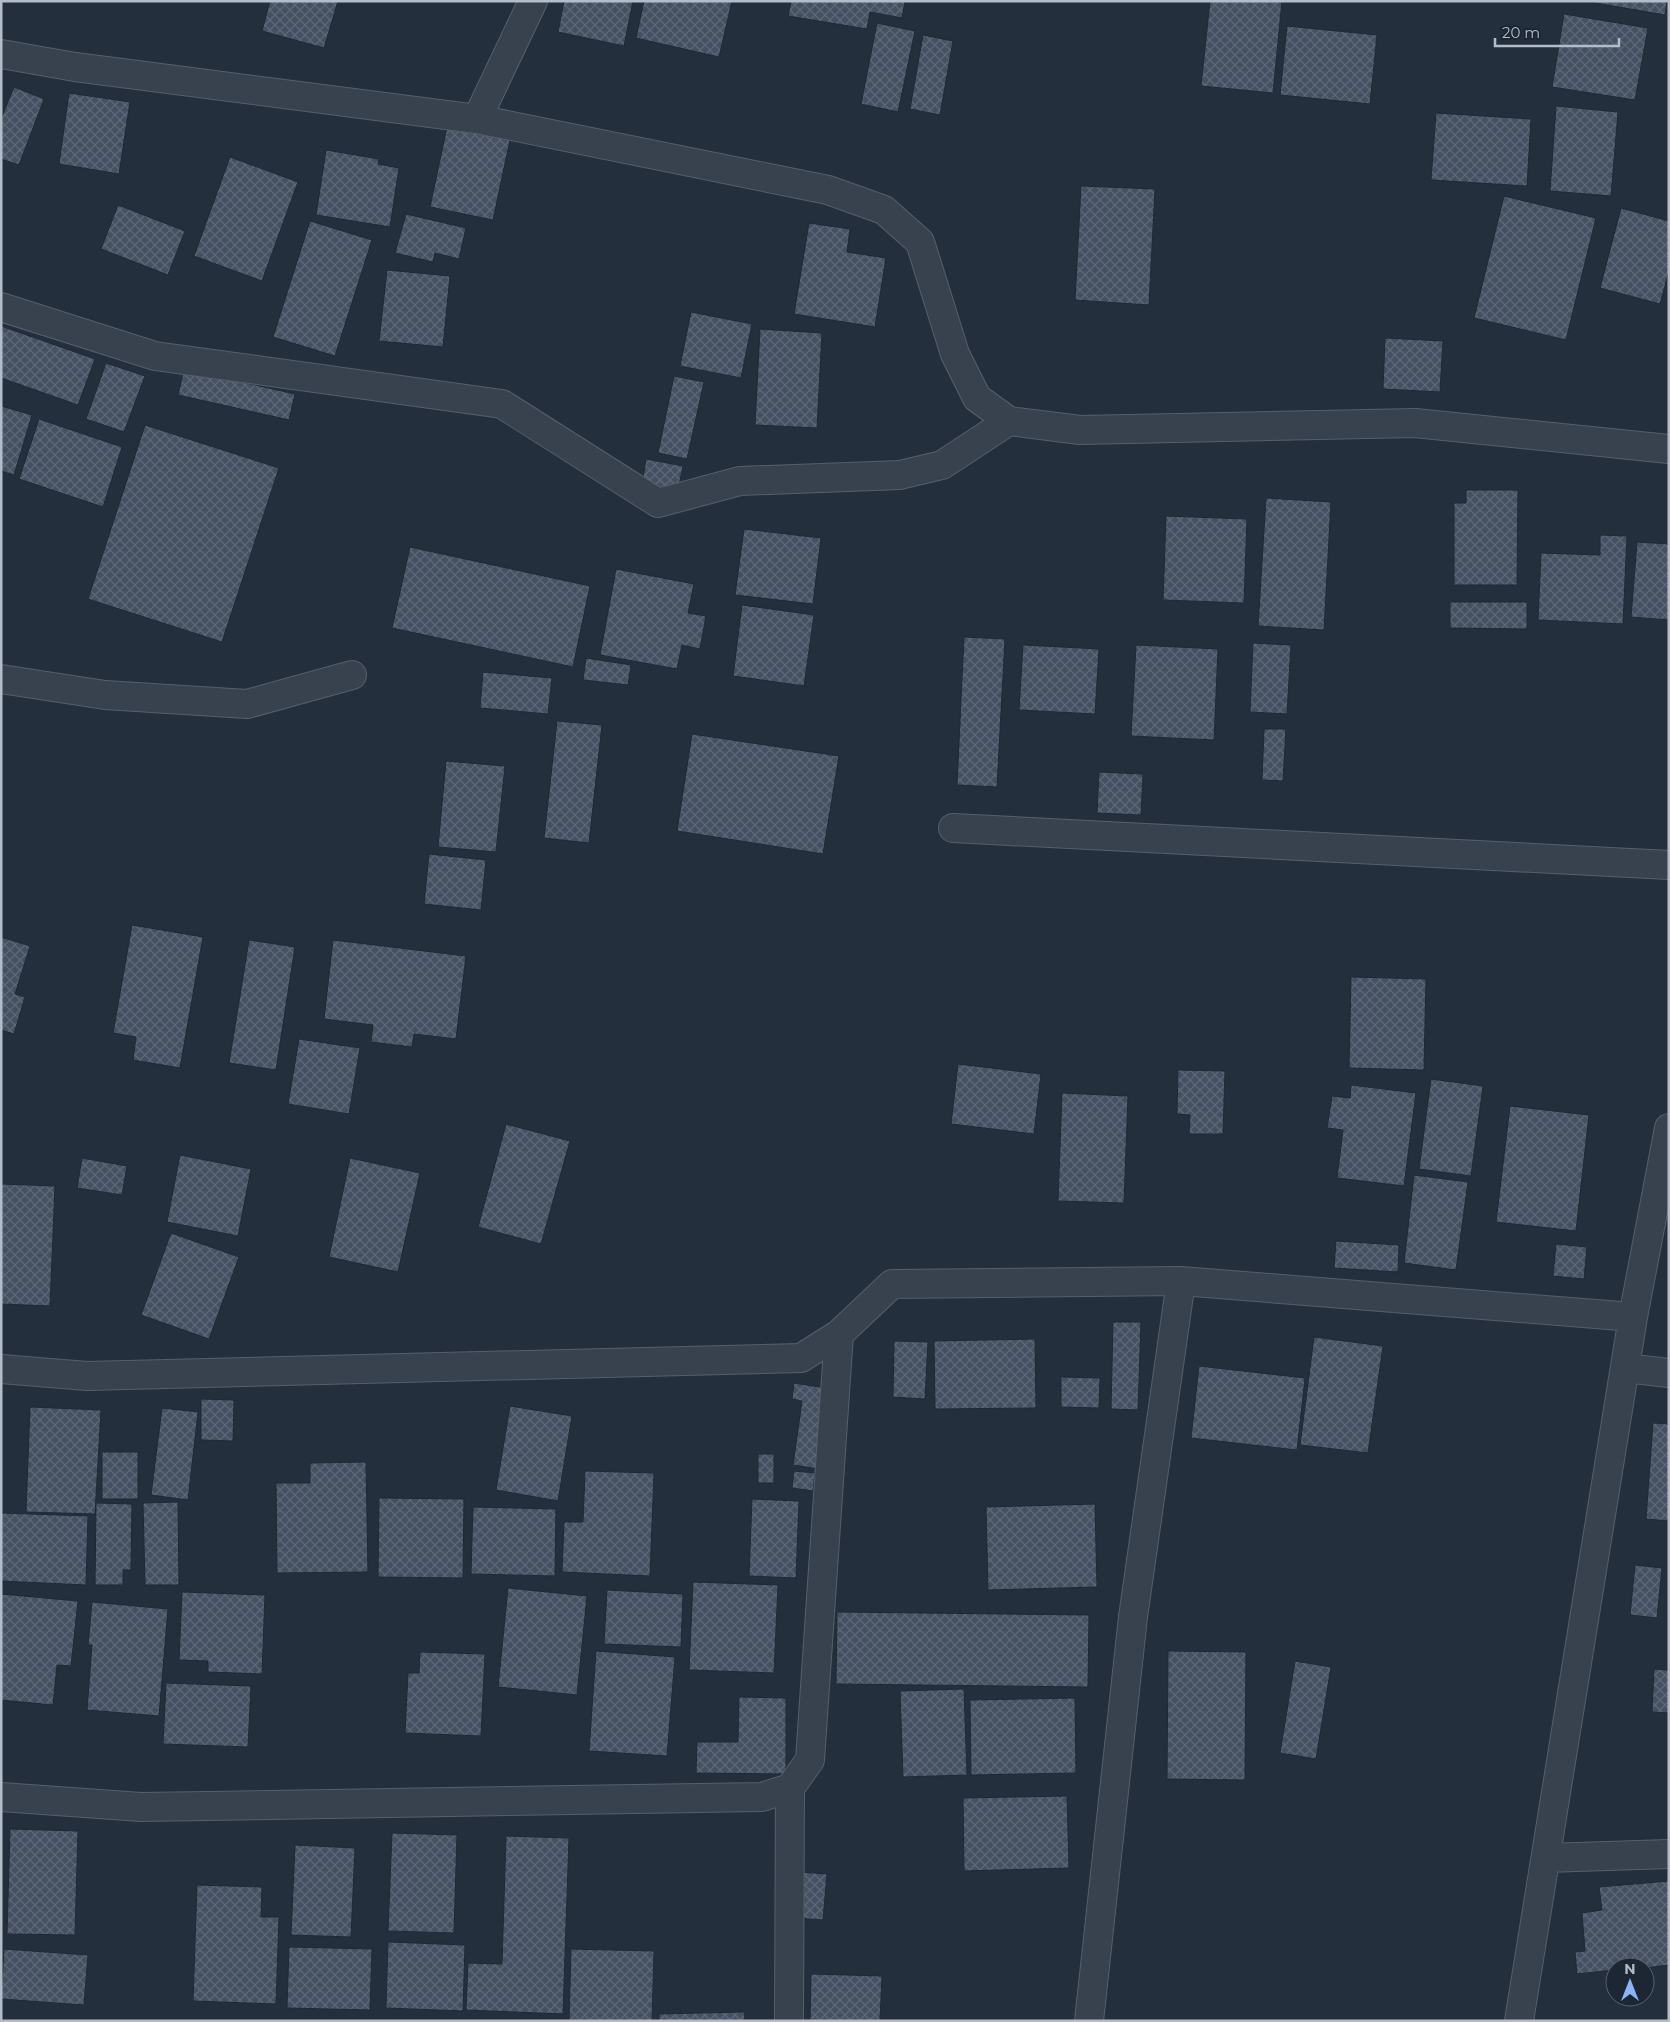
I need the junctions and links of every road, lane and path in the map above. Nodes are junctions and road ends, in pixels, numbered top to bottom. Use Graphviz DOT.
graph roads {
  1 [pos="533,1"];
  2 [pos="1,54"];
  3 [pos="477,119"];
  4 [pos="1,307"];
  5 [pos="1009,421"];
  6 [pos="1669,448"];
  7 [pos="352,676"];
  8 [pos="1,679"];
  9 [pos="952,828"];
  10 [pos="1669,865"];
  11 [pos="1669,1128"];
  12 [pos="1181,1281"];
  13 [pos="1633,1317"];
  14 [pos="839,1334"];
  15 [pos="1625,1368"];
  16 [pos="1,1369"];
  17 [pos="1669,1373"];
  18 [pos="790,1788"];
  19 [pos="1,1797"];
  20 [pos="1669,1854"];
  21 [pos="1546,1858"];
  22 [pos="789,2021"];
  23 [pos="1089,2021"];
  24 [pos="1520,2021"];
  1 -- 3 [label="street"];
  2 -- 3 [label="street"];
  3 -- 5 [label="street"];
  4 -- 5 [label="street"];
  5 -- 6 [label="street"];
  7 -- 8 [label="street"];
  9 -- 10 [label="street"];
  11 -- 13 [label="street"];
  12 -- 13 [label="street"];
  12 -- 14 [label="street"];
  12 -- 23 [label="street"];
  13 -- 15 [label="street"];
  14 -- 16 [label="street"];
  14 -- 18 [label="street"];
  15 -- 17 [label="street"];
  15 -- 21 [label="street"];
  18 -- 19 [label="street"];
  18 -- 22 [label="street"];
  20 -- 21 [label="street"];
  21 -- 24 [label="street"];
}
